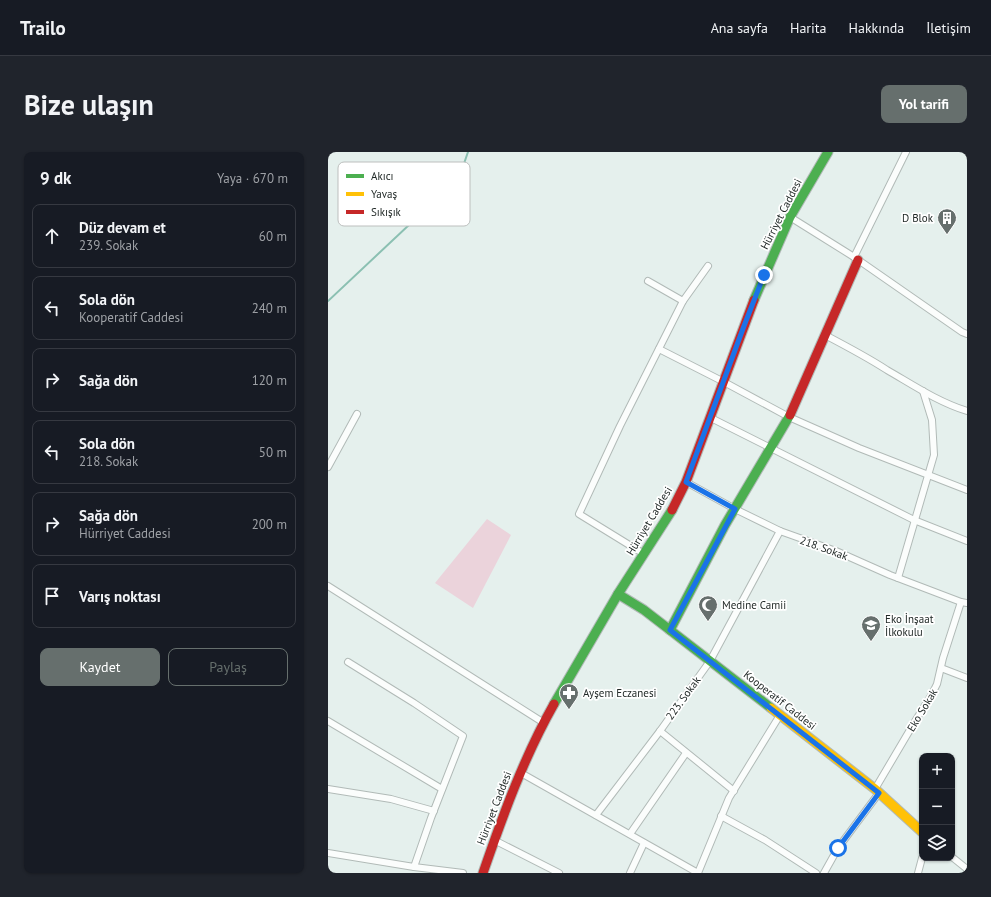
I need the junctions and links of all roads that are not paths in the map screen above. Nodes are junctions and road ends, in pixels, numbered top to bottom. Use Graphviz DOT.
graph roads {
  1 [pos="828,152"];
  2 [pos="906,152"];
  3 [pos="790,217"];
  4 [pos="856,259"];
  5 [pos="708,266"];
  6 [pos="648,281"];
  7 [pos="683,301"];
  8 [pos="967,334"];
  9 [pos="825,335"];
  10 [pos="659,350"];
  11 [pos="724,382"];
  12 [pos="923,391"];
  13 [pos="967,411"];
  14 [pos="357,414"];
  15 [pos="789,417"];
  16 [pos="711,418"];
  17 [pos="771,449"];
  18 [pos="328,467"];
  19 [pos="928,476"];
  20 [pos="686,482"];
  21 [pos="967,490"];
  22 [pos="735,509"];
  23 [pos="914,520"];
  24 [pos="780,531"];
  25 [pos="967,542"];
  26 [pos="644,554"];
  27 [pos="898,578"];
  28 [pos="328,586"];
  29 [pos="618,594"];
  30 [pos="964,602"];
  31 [pos="670,630"];
  32 [pos="710,661"];
  33 [pos="348,662"];
  34 [pos="941,668"];
  35 [pos="967,678"];
  36 [pos="780,715"];
  37 [pos="328,721"];
  38 [pos="544,722"];
  39 [pos="660,731"];
  40 [pos="686,753"];
  41 [pos="520,773"];
  42 [pos="328,789"];
  43 [pos="442,789"];
  44 [pos="734,791"];
  45 [pos="877,791"];
  46 [pos="434,810"];
  47 [pos="596,815"];
  48 [pos="722,816"];
  49 [pos="919,829"];
  50 [pos="630,834"];
  51 [pos="494,840"];
  52 [pos="644,843"];
  53 [pos="328,853"];
  54 [pos="955,859"];
  55 [pos="921,861"];
  56 [pos="414,867"];
  57 [pos="967,869"];
  58 [pos="546,870"];
  59 [pos="463,873"];
  60 [pos="483,873"];
  61 [pos="559,873"];
  62 [pos="630,873"];
  63 [pos="698,873"];
  64 [pos="816,873"];
  65 [pos="824,873"];
  66 [pos="918,873"];
  1 -- 3 [label="street, Hürriyet Caddesi"];
  2 -- 4 [label="street"];
  3 -- 4 [label="street"];
  3 -- 11 [label="street, Hürriyet Caddesi"];
  4 -- 8 [label="street"];
  4 -- 9 [label="street"];
  5 -- 7 [label="street"];
  6 -- 7 [label="street"];
  7 -- 10 [label="street"];
  9 -- 12 [label="street"];
  9 -- 15 [label="street"];
  10 -- 11 [label="street"];
  10 -- 26 [label="street"];
  11 -- 15 [label="street"];
  11 -- 16 [label="street, Hürriyet Caddesi"];
  12 -- 13 [label="street"];
  12 -- 19 [label="street"];
  14 -- 18 [label="street"];
  15 -- 17 [label="street"];
  15 -- 19 [label="street"];
  16 -- 17 [label="street"];
  16 -- 20 [label="street, Hürriyet Caddesi"];
  17 -- 22 [label="street"];
  17 -- 23 [label="street"];
  19 -- 21 [label="street"];
  19 -- 23 [label="street"];
  20 -- 22 [label="street, 218. Sokak"];
  20 -- 26 [label="street, Hürriyet Caddesi"];
  22 -- 24 [label="street, 218. Sokak"];
  22 -- 31 [label="street"];
  23 -- 25 [label="street"];
  23 -- 27 [label="street"];
  24 -- 27 [label="street, 218. Sokak"];
  24 -- 32 [label="street, 223. Sokak"];
  26 -- 29 [label="street, Hürriyet Caddesi"];
  27 -- 30 [label="street, 218. Sokak"];
  28 -- 38 [label="street"];
  29 -- 31 [label="street, Kooperatif Caddesi"];
  29 -- 38 [label="street, Hürriyet Caddesi"];
  30 -- 34 [label="street, Eko Sokak"];
  31 -- 32 [label="street, Kooperatif Caddesi"];
  32 -- 36 [label="street, Kooperatif Caddesi"];
  32 -- 39 [label="street, 223. Sokak"];
  33 -- 43 [label="street"];
  34 -- 35 [label="street"];
  34 -- 45 [label="street, Eko Sokak"];
  36 -- 44 [label="street"];
  36 -- 45 [label="street, Kooperatif Caddesi"];
  37 -- 43 [label="street"];
  38 -- 41 [label="street, Hürriyet Caddesi"];
  39 -- 40 [label="street"];
  39 -- 47 [label="street, 223. Sokak"];
  40 -- 44 [label="street"];
  40 -- 50 [label="street"];
  41 -- 47 [label="street"];
  41 -- 51 [label="street, Hürriyet Caddesi"];
  42 -- 46 [label="street"];
  43 -- 46 [label="street"];
  44 -- 48 [label="street"];
  45 -- 49 [label="street, Kooperatif Caddesi"];
  45 -- 65 [label="street, Eko Sokak"];
  46 -- 56 [label="street"];
  47 -- 50 [label="street"];
  48 -- 63 [label="street"];
  48 -- 64 [label="street"];
  50 -- 52 [label="street"];
  51 -- 58 [label="street"];
  51 -- 60 [label="street, Hürriyet Caddesi"];
  52 -- 62 [label="street"];
  52 -- 63 [label="street"];
  53 -- 56 [label="street"];
  54 -- 57 [label="street"];
  55 -- 66 [label="street"];
  56 -- 59 [label="street"];
  58 -- 61 [label="street"];
}
